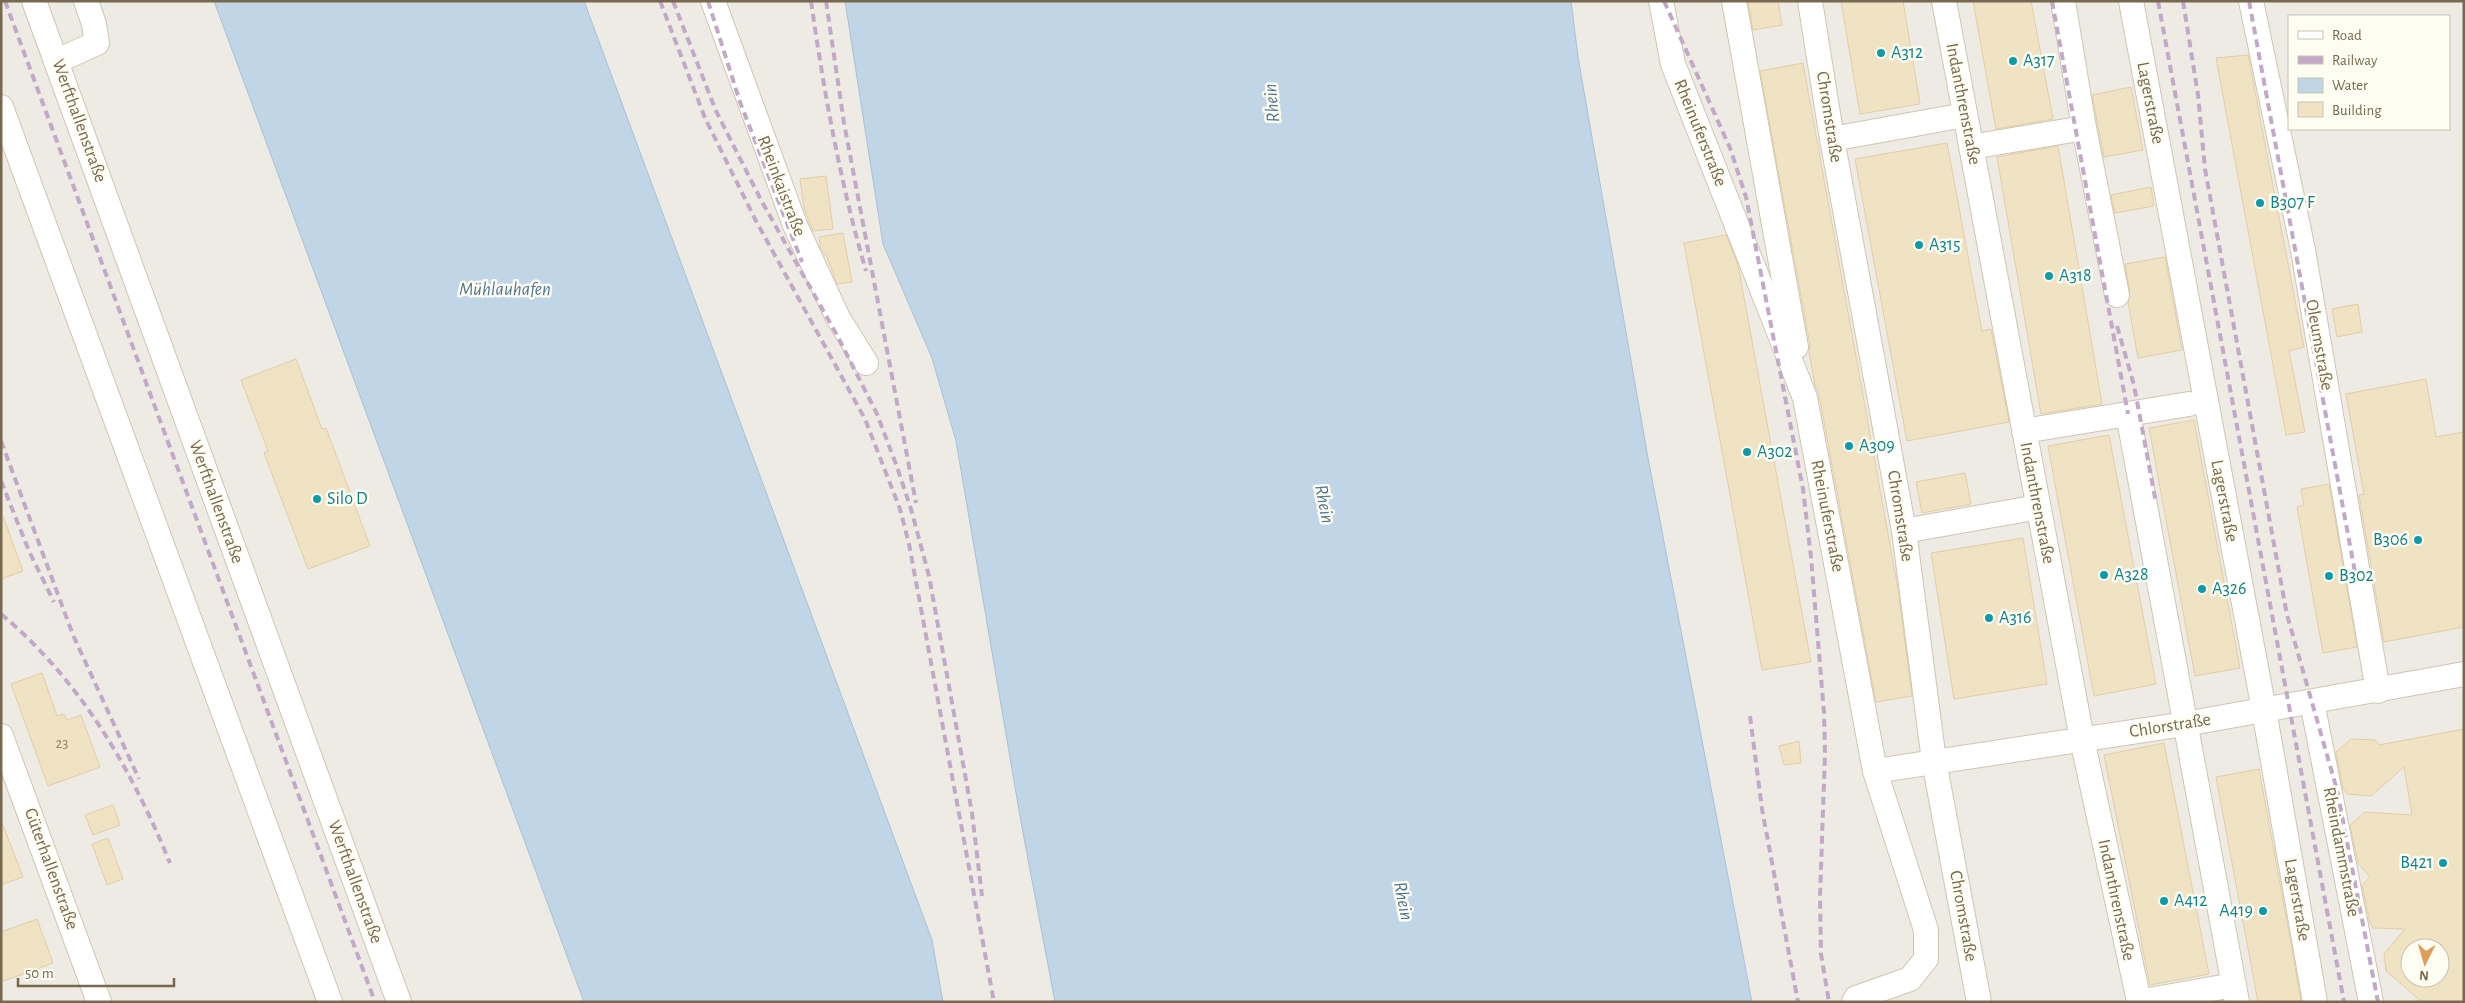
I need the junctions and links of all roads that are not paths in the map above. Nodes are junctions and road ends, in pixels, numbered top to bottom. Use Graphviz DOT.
graph roads {
  1 [pos="34,1"];
  2 [pos="86,1"];
  3 [pos="713,1"];
  4 [pos="1661,1"];
  5 [pos="1734,1"];
  6 [pos="1810,1"];
  7 [pos="1944,1"];
  8 [pos="2063,1"];
  9 [pos="2131,1"];
  10 [pos="2251,1"];
  11 [pos="57,61"];
  12 [pos="1,108"];
  13 [pos="1965,115"];
  14 [pos="2084,128"];
  15 [pos="1832,139"];
  16 [pos="1971,147"];
  17 [pos="2118,295"];
  18 [pos="866,363"];
  19 [pos="1805,398"];
  20 [pos="2190,404"];
  21 [pos="2128,414"];
  22 [pos="2024,431"];
  23 [pos="2038,507"];
  24 [pos="1904,531"];
  25 [pos="2464,674"];
  26 [pos="2378,691"];
  27 [pos="2312,702"];
  28 [pos="2264,710"];
  29 [pos="2185,724"];
  30 [pos="1,736"];
  31 [pos="2082,739"];
  32 [pos="1934,761"];
  33 [pos="1875,771"];
  34 [pos="2235,993"];
  35 [pos="99,1002"];
  36 [pos="330,1002"];
  37 [pos="399,1002"];
  38 [pos="1854,1002"];
  39 [pos="1979,1002"];
  40 [pos="2138,1002"];
  41 [pos="2315,1002"];
  42 [pos="2370,1002"];
  1 -- 11 [label="street, Werfthallenstraße"];
  2 -- 11 [label="street"];
  3 -- 18 [label="street, Rheinkaistraße"];
  4 -- 19 [label="street, Rheinuferstraße"];
  5 -- 19 [label="street"];
  6 -- 15 [label="street, Chromstraße"];
  7 -- 13 [label="street, Indanthrenstraße"];
  8 -- 14 [label="street"];
  9 -- 28 [label="street, Lagerstraße"];
  10 -- 26 [label="street, Oleumstraße"];
  11 -- 37 [label="street, Werfthallenstraße"];
  12 -- 36 [label="street"];
  13 -- 15 [label="street"];
  13 -- 16 [label="street, Indanthrenstraße"];
  14 -- 16 [label="street"];
  14 -- 17 [label="street"];
  15 -- 24 [label="street, Chromstraße"];
  16 -- 22 [label="street, Indanthrenstraße"];
  19 -- 33 [label="street, Rheinuferstraße"];
  20 -- 21 [label="street"];
  21 -- 22 [label="street"];
  21 -- 29 [label="street"];
  22 -- 23 [label="street, Indanthrenstraße"];
  23 -- 24 [label="street"];
  23 -- 31 [label="street, Indanthrenstraße"];
  24 -- 32 [label="street, Chromstraße"];
  25 -- 26 [label="street, Chlorstraße"];
  26 -- 27 [label="street, Chlorstraße"];
  27 -- 28 [label="street, Chlorstraße"];
  27 -- 42 [label="street, Rheindammstraße"];
  28 -- 29 [label="street, Chlorstraße"];
  28 -- 41 [label="street, Lagerstraße"];
  29 -- 31 [label="street, Chlorstraße"];
  29 -- 34 [label="street"];
  30 -- 35 [label="street, Güterhallenstraße"];
  31 -- 32 [label="street, Chlorstraße"];
  31 -- 40 [label="street, Indanthrenstraße"];
  32 -- 33 [label="street, Chlorstraße"];
  32 -- 39 [label="street, Chromstraße"];
  33 -- 38 [label="street, Rheinuferstraße"];
  34 -- 40 [label="street"];
}
